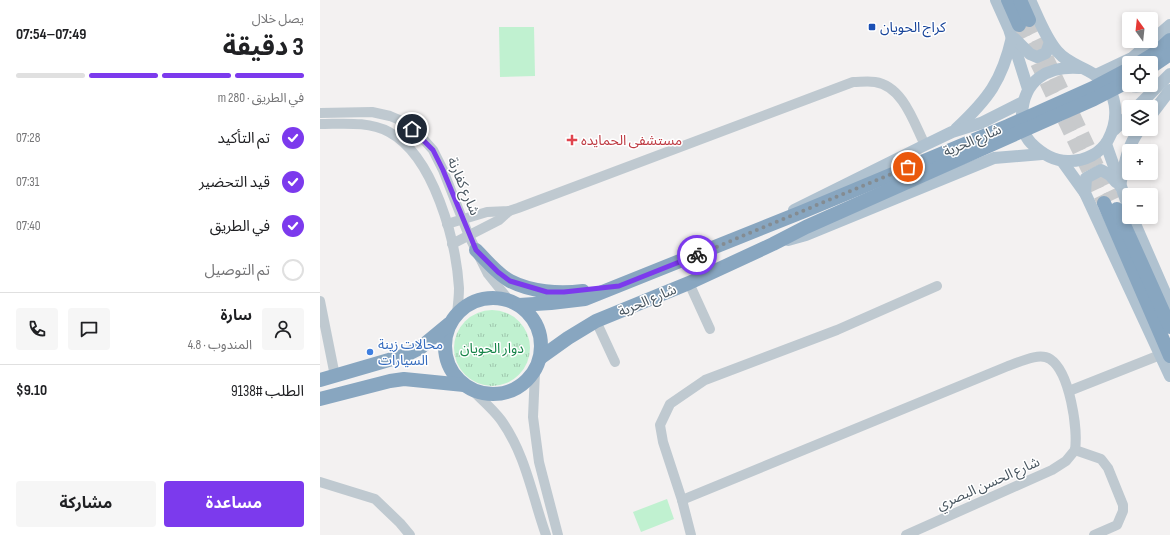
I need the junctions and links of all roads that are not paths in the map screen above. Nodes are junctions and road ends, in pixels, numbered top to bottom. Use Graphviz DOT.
graph roads {
  1 [pos="996,0"];
  2 [pos="1008,0"];
  3 [pos="1020,0"];
  4 [pos="1030,0"];
  5 [pos="1170,25"];
  6 [pos="1020,27"];
  7 [pos="1170,40"];
  8 [pos="1050,42"];
  9 [pos="1170,54"];
  10 [pos="1137,56"];
  11 [pos="1148,56"];
  12 [pos="1158,62"];
  13 [pos="1122,67"];
  14 [pos="1079,68"];
  15 [pos="1122,70"];
  16 [pos="1096,75"];
  17 [pos="1168,82"];
  18 [pos="1158,83"];
  19 [pos="1122,85"];
  20 [pos="1028,88"];
  21 [pos="1146,100"];
  22 [pos="1158,101"];
  23 [pos="1023,102"];
  24 [pos="320,113"];
  25 [pos="1122,122"];
  26 [pos="981,123"];
  27 [pos="320,124"];
  28 [pos="1114,130"];
  29 [pos="952,132"];
  30 [pos="1136,136"];
  31 [pos="1106,144"];
  32 [pos="925,145"];
  33 [pos="1042,154"];
  34 [pos="994,158"];
  35 [pos="1062,161"];
  36 [pos="1085,193"];
  37 [pos="1112,197"];
  38 [pos="1122,204"];
  39 [pos="508,211"];
  40 [pos="463,219"];
  41 [pos="447,224"];
  42 [pos="1135,224"];
  43 [pos="768,226"];
  44 [pos="469,236"];
  45 [pos="452,244"];
  46 [pos="773,244"];
  47 [pos="476,250"];
  48 [pos="689,283"];
  49 [pos="619,286"];
  50 [pos="937,286"];
  51 [pos="320,301"];
  52 [pos="514,302"];
  53 [pos="1170,304"];
  54 [pos="453,318"];
  55 [pos="596,322"];
  56 [pos="1170,327"];
  57 [pos="710,329"];
  58 [pos="1165,356"];
  59 [pos="540,358"];
  60 [pos="615,362"];
  61 [pos="535,372"];
  62 [pos="335,376"];
  63 [pos="1170,376"];
  64 [pos="320,380"];
  65 [pos="467,387"];
  66 [pos="1069,391"];
  67 [pos="320,399"];
  68 [pos="1075,450"];
  69 [pos="320,482"];
  70 [pos="682,500"];
  71 [pos="1117,525"];
  72 [pos="410,535"];
  73 [pos="546,535"];
  74 [pos="558,535"];
  75 [pos="691,535"];
  76 [pos="906,535"];
  77 [pos="1094,535"];
  78 [pos="1120,535"];
  1 -- 6 [label="main road"];
  2 -- 6 [label="highway"];
  3 -- 6 [label="highway"];
  4 -- 8 [label="main road"];
  5 -- 10 [label="main road"];
  6 -- 8 [label="main road"];
  6 -- 20 [label="main road"];
  6 -- 29 [label="main road"];
  7 -- 11 [label="highway, شارع الحرية"];
  8 -- 14 [label="main road"];
  9 -- 12 [label="highway"];
  13 -- 16 [label="main road"];
  14 -- 16 [label="main road"];
  14 -- 20 [label="main road"];
  15 -- 43 [label="highway, شارع الحرية"];
  16 -- 28 [label="main road"];
  17 -- 18 [label="main road"];
  17 -- 21 [label="main road"];
  17 -- 22 [label="main road"];
  19 -- 46 [label="highway, شارع الحرية"];
  20 -- 23 [label="main road"];
  23 -- 26 [label="main road"];
  23 -- 33 [label="main road"];
  24 -- 40 [label="street, شارع كفارنة"];
  25 -- 28 [label="main road"];
  26 -- 29 [label="main road"];
  26 -- 34 [label="main road"];
  27 -- 41 [label="street, شارع كفارنة"];
  28 -- 31 [label="main road"];
  29 -- 32 [label="main road"];
  30 -- 37 [label="main road"];
  31 -- 35 [label="main road"];
  31 -- 37 [label="main road"];
  32 -- 39 [label="street"];
  32 -- 43 [label="main road"];
  33 -- 34 [label="main road"];
  33 -- 35 [label="main road"];
  34 -- 46 [label="main road"];
  35 -- 36 [label="main road"];
  36 -- 37 [label="main road"];
  36 -- 58 [label="main road"];
  37 -- 38 [label="main road"];
  37 -- 56 [label="highway"];
  37 -- 58 [label="highway"];
  39 -- 40 [label="street"];
  39 -- 44 [label="street"];
  40 -- 41 [label="street"];
  40 -- 44 [label="street, شارع كفارنة"];
  41 -- 45 [label="street, شارع كفارنة"];
  42 -- 53 [label="main road"];
  43 -- 49 [label="highway, شارع الحرية"];
  44 -- 45 [label="street"];
  44 -- 47 [label="street, شارع كفارنة"];
  45 -- 54 [label="street, شارع كفارنة"];
  46 -- 48 [label="highway, شارع الحرية"];
  47 -- 49 [label="highway"];
  47 -- 52 [label="street, شارع كفارنة"];
  48 -- 55 [label="highway, شارع الحرية"];
  48 -- 57 [label="street"];
  49 -- 52 [label="highway, شارع الحرية"];
  50 -- 70 [label="street"];
  51 -- 62 [label="street"];
  52 -- 54 [label="highway"];
  52 -- 59 [label="highway"];
  54 -- 62 [label="highway"];
  54 -- 65 [label="highway"];
  55 -- 59 [label="highway, شارع الحرية"];
  55 -- 60 [label="street"];
  58 -- 63 [label="main road"];
  58 -- 66 [label="street"];
  59 -- 61 [label="highway"];
  61 -- 65 [label="highway"];
  61 -- 74 [label="street"];
  62 -- 64 [label="highway"];
  65 -- 67 [label="highway"];
  65 -- 73 [label="street"];
  66 -- 68 [label="street"];
  66 -- 70 [label="street"];
  68 -- 71 [label="street"];
  68 -- 76 [label="street, شارع الحسن البصري"];
  69 -- 72 [label="street"];
  70 -- 75 [label="street"];
  71 -- 77 [label="street"];
  71 -- 78 [label="street"];
}
